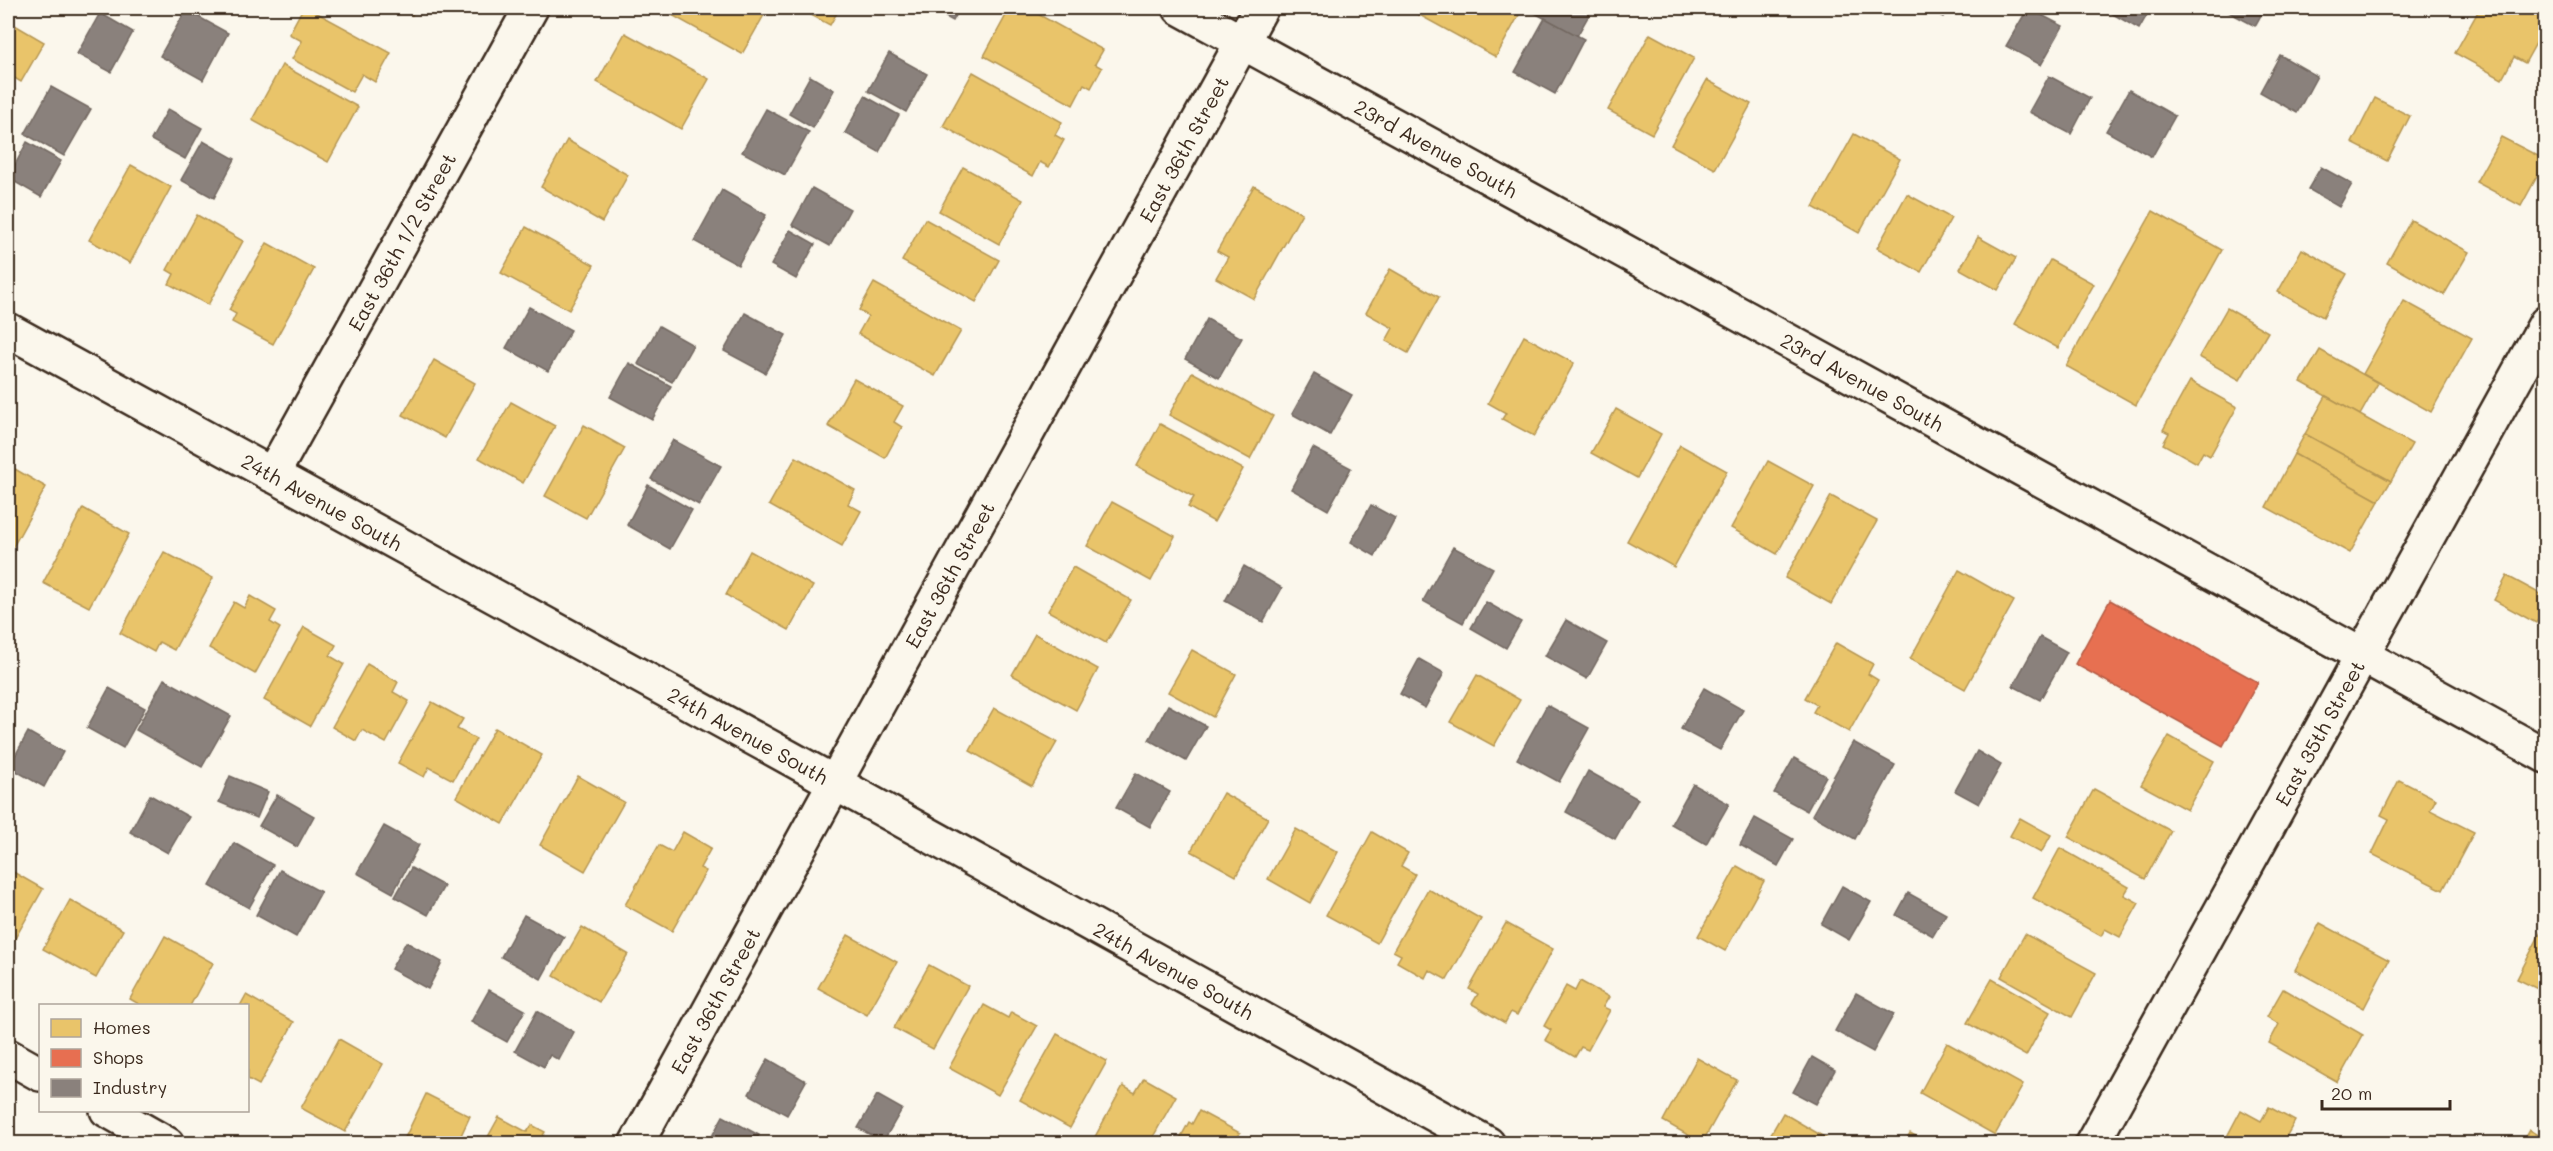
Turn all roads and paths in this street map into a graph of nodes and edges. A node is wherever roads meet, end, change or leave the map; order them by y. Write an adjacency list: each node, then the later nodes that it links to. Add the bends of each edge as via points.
1 (531, 8): 7 (street, East 36th 1/2 Street)
2 (1180, 8): 4 (street, 23rd Avenue South)
3 (1261, 8): 4 (street, East 36th Street)
4 (1242, 42): 8 (street, 23rd Avenue South); 10 (street, East 36th Street)
5 (2546, 323): 8 (street, East 35th Street)
6 (8, 330): 7 (street, 24th Avenue South)
7 (272, 475): 10 (street, 24th Avenue South)
8 (2362, 655): 9 (street, 23rd Avenue South); 17 (street, East 35th Street)
9 (2546, 756)
10 (834, 783): 15 (street, East 36th Street); 16 (street, 24th Avenue South)
11 (8, 1056): 12 (street)
12 (39, 1073)
13 (111, 1112): 14 (street)
14 (166, 1143)
15 (636, 1143)
16 (1488, 1143)
17 (2092, 1143)

